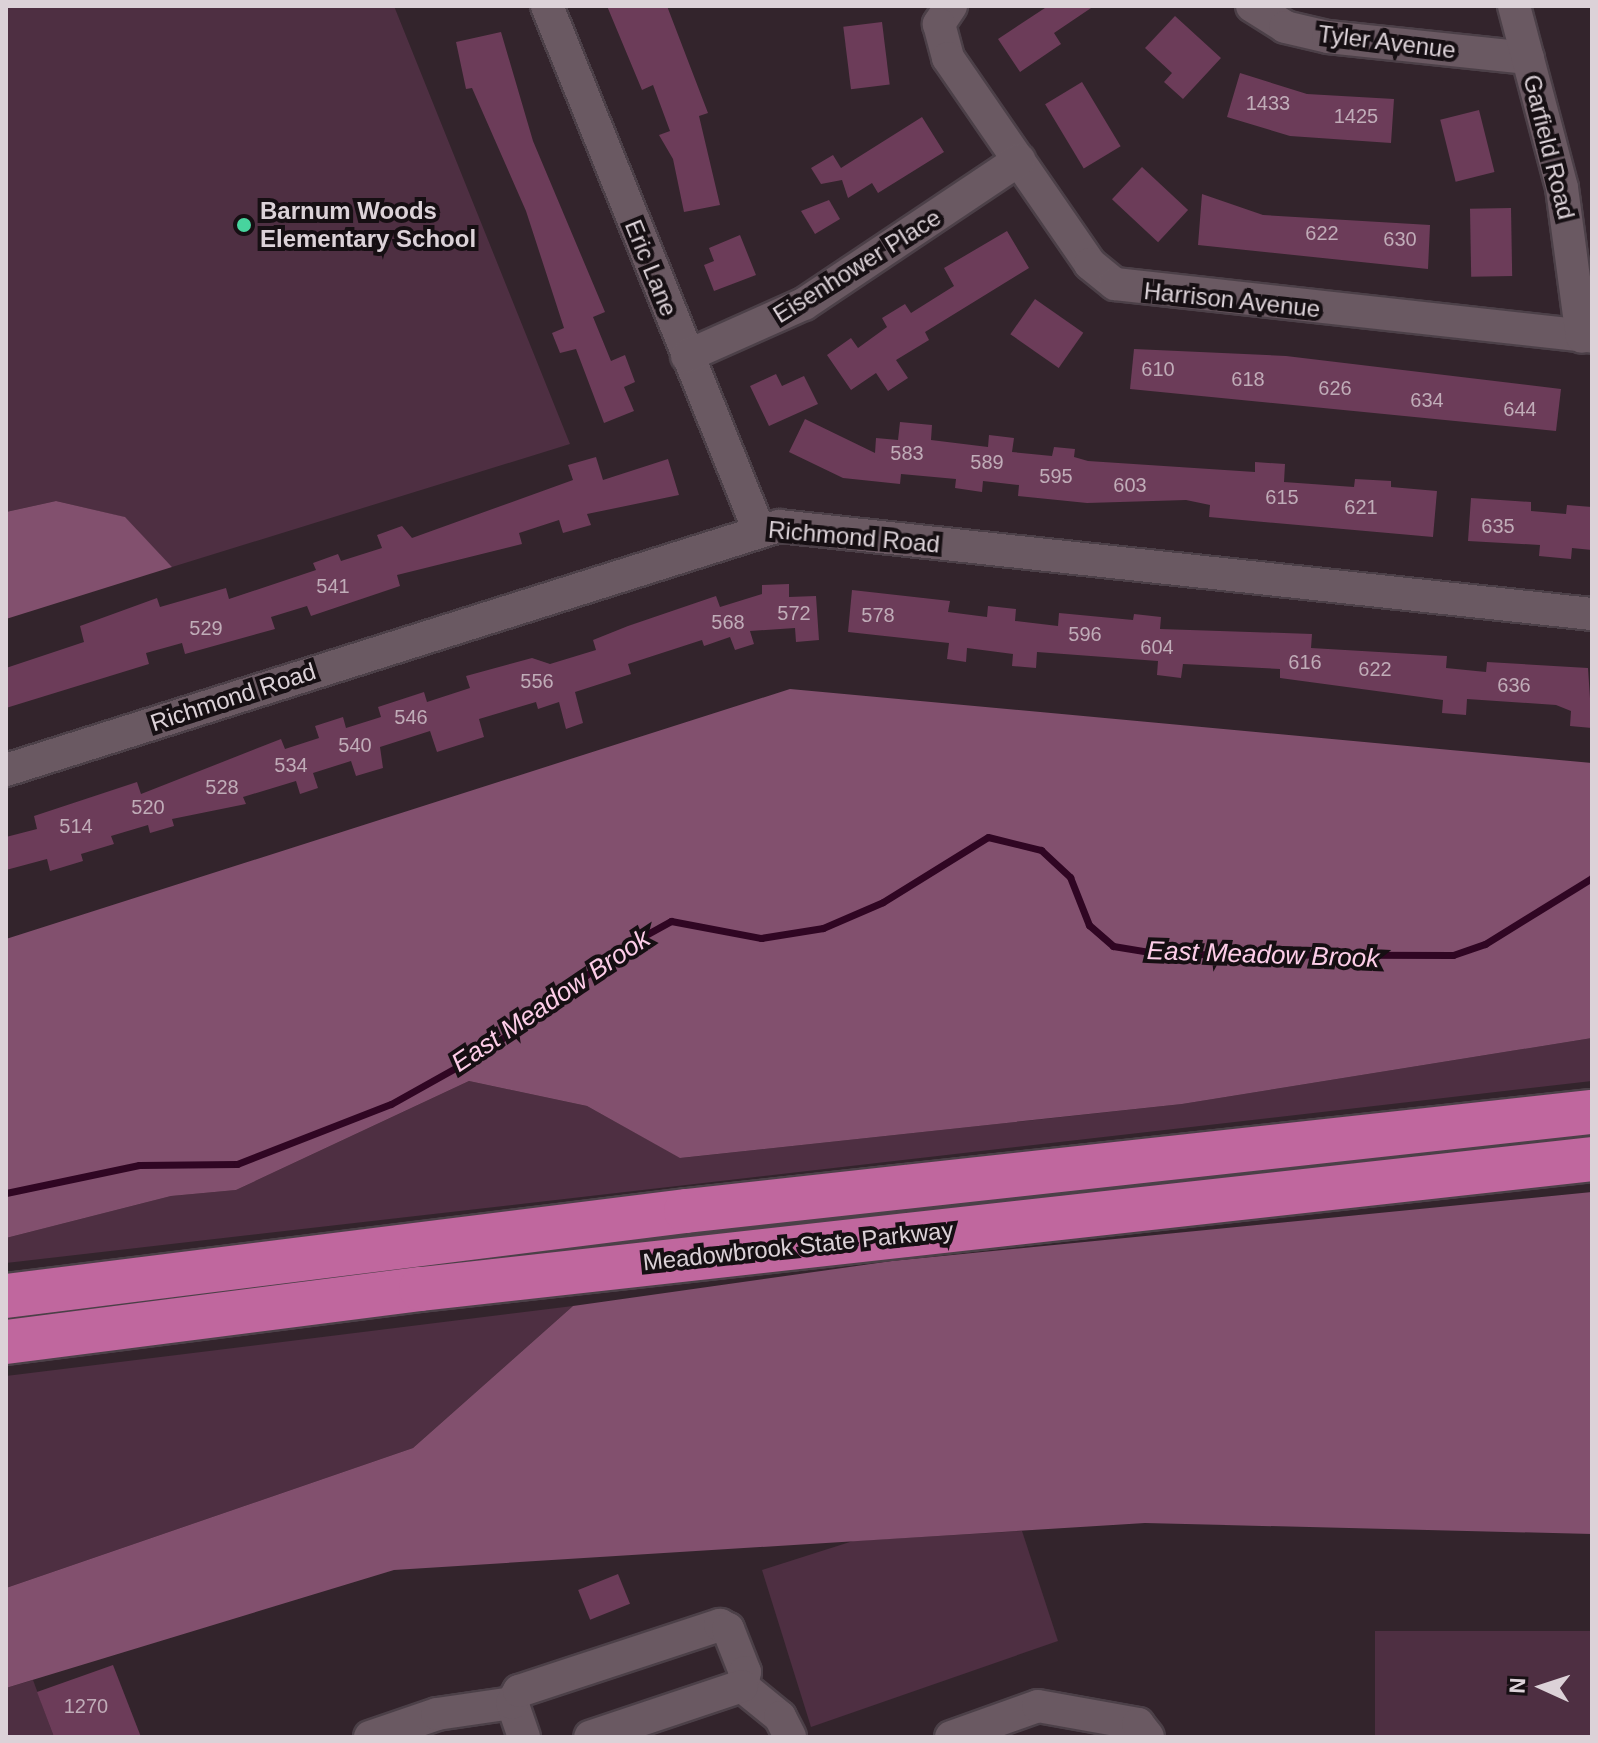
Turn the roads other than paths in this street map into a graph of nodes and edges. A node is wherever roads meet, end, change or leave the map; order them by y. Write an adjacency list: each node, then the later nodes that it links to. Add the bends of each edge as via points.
1 (547, 6): 8 (street, Eric Lane)
2 (951, 6): 6 (street, Harrison Avenue, via 939,24 948,58)
3 (1252, 6): 5 (street, Tyler Avenue, via 1285,27 1328,37)
4 (1514, 6): 5 (street, Garfield Road)
5 (1528, 58): 7 (street, Garfield Road, via 1562,188)
6 (1019, 160): 7 (street, Harrison Avenue, via 1090,264 1126,287); 8 (street, Eisenhower Place, via 804,304)
7 (1587, 337)
8 (687, 356): 9 (street, Eric Lane)
9 (758, 528): 10 (street, Richmond Road); 11 (street, Richmond Road)
10 (1592, 614)
11 (6, 770)
12 (1592, 1112): 14 (highway, Meadowbrook State Parkway, via 686,1211)
13 (1592, 1159): 15 (highway, Meadowbrook State Parkway, via 421,1289)
14 (6, 1296)
15 (6, 1342)
16 (742, 1686): 17 (street, via 745,1672 720,1625 519,1691); 20 (street); 21 (street, via 780,1717)
17 (512, 1703): 18 (street, via 437,1714); 19 (street)
18 (370, 1737)
19 (524, 1737)
20 (590, 1737)
21 (790, 1737)
22 (951, 1737): 23 (street, via 1038,1706 1138,1724)
23 (1148, 1737)

